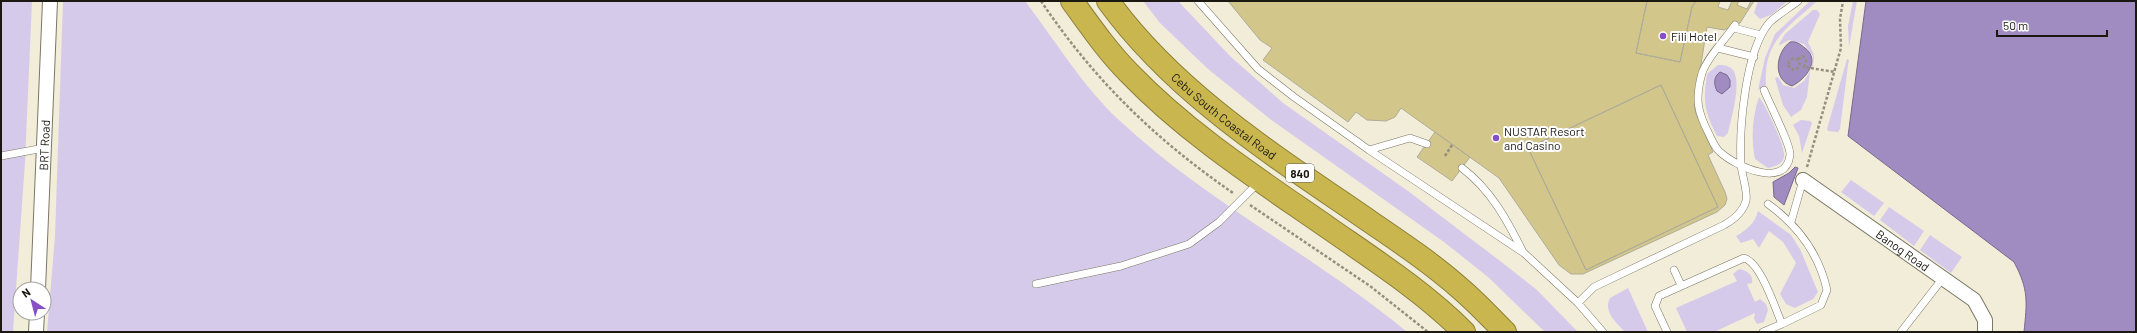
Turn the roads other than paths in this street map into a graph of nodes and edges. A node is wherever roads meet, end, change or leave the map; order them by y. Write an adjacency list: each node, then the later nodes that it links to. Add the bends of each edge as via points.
1 (50, 1): 11 (street, BRT Road)
2 (1072, 1): 16 (highway, 840, via 1105,46 1130,74 1178,119)
3 (1108, 1): 31 (highway, Cebu South Coastal Road / 840, via 1128,28 1199,97 1249,138 1403,245 1462,290)
4 (1198, 1): 12 (lane, via 1258,69)
5 (1798, 1): 6 (lane, via 1770,22)
6 (1761, 35): 7 (lane, via 1734,26); 8 (lane)
7 (1718, 48): 8 (lane); 14 (lane, via 1703,72 1698,108 1717,148)
8 (1754, 57): 14 (lane, via 1741,125)
9 (1764, 90): 14 (lane, via 1790,150 1790,156 1787,165 1779,172 1771,174)
10 (1427, 144): 12 (lane, via 1410,138)
11 (44, 148): 13 (lane); 23 (street, BRT Road)
12 (1369, 150): 20 (lane)
13 (1, 156)
14 (1741, 166): 26 (lane, via 1746,199 1744,207 1731,222 1602,282)
15 (1462, 168): 20 (lane, via 1488,193)
16 (1261, 180): 24 (lane, via 1219,222 1188,244 1121,266); 30 (highway, 840, via 1384,266 1444,312)
17 (1803, 180): 19 (lane); 22 (street, Banog Road)
18 (1768, 204): 19 (lane)
19 (1790, 222): 28 (lane, via 1814,254 1827,290 1821,304 1814,310)
20 (1524, 254): 26 (lane)
21 (1674, 270): 25 (lane)
22 (1943, 278): 35 (lane); 36 (street, Banog Road, via 1974,300 1985,320)
23 (38, 281)
24 (1036, 284)
25 (1681, 285): 28 (lane, via 1739,259 1750,260 1758,270); 33 (lane, via 1663,293 1656,300 1655,306)
26 (1578, 303): 32 (lane)
27 (37, 321): 29 (street)
28 (1782, 324): 34 (lane)
29 (36, 332)
30 (1464, 332)
31 (1505, 332)
32 (1603, 332)
33 (1667, 332)
34 (1763, 332)
35 (1901, 332)
36 (1985, 332)

